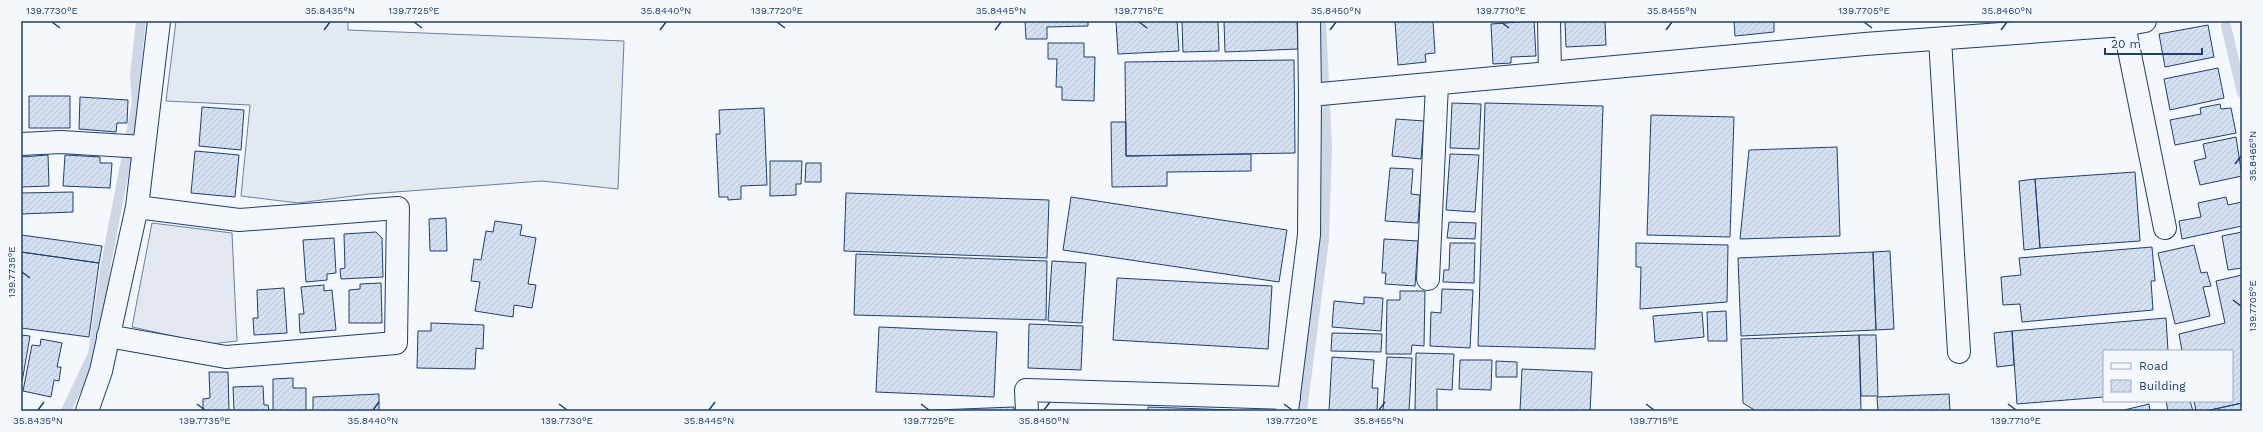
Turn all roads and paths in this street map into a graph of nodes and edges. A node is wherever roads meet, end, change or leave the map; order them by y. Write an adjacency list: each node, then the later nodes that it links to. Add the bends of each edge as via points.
1 (159, 21): 11 (street)
2 (1309, 21): 9 (street)
3 (1549, 21): 7 (street)
4 (2135, 23): 5 (street); 13 (street)
5 (2069, 25): 6 (street)
6 (1940, 39): 7 (street); 16 (street)
7 (1550, 73): 8 (street)
8 (1437, 84): 9 (street); 14 (street)
9 (1310, 96): 18 (street, via 1309,235)
10 (21, 144): 11 (street, via 61,142)
11 (144, 147): 12 (street)
12 (137, 207): 15 (street); 15 (street, via 239,220 398,208 396,343 226,357)
13 (2165, 228)
14 (1428, 279)
15 (108, 336): 19 (street, via 101,371)
16 (1959, 352)
17 (1106, 402): 18 (street); 20 (street, via 1026,390)
18 (1288, 405)
19 (87, 411)
20 (1027, 411)

